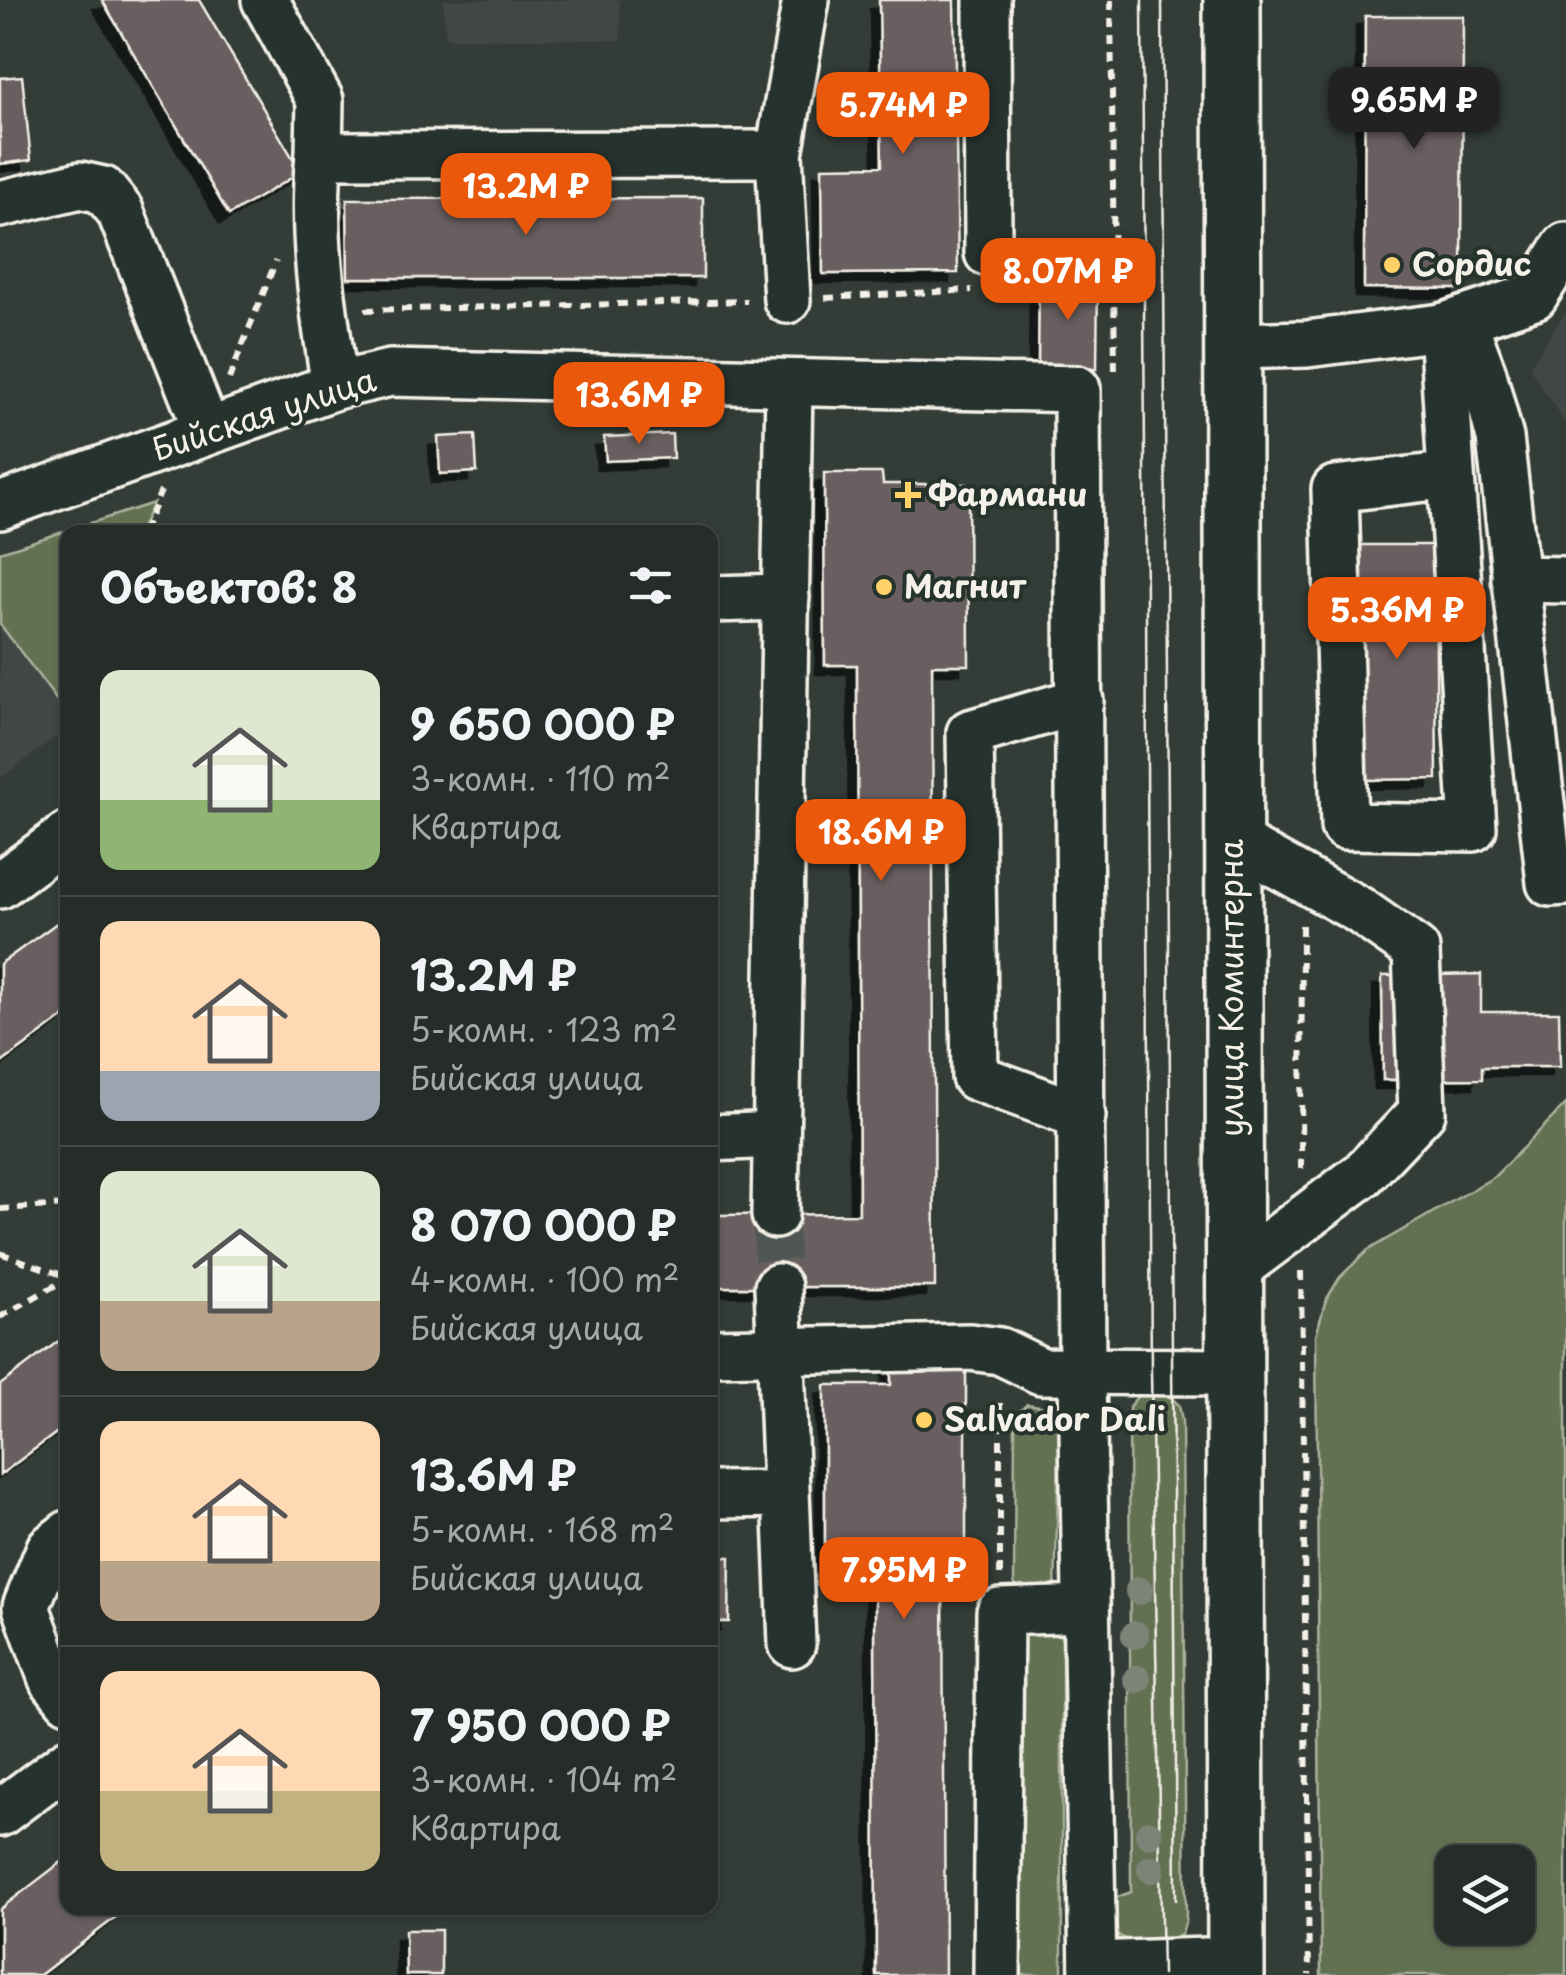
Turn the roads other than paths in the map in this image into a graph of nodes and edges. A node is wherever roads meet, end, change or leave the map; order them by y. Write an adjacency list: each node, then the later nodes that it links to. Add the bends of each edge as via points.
1 (266, 0): 6 (street, via 320,100)
2 (806, 0): 5 (street)
3 (986, 0): 9 (street)
4 (1232, 0): 12 (main road, улица Коминтерна)
5 (779, 154): 6 (street); 10 (street)
6 (319, 155): 14 (street, via 324,311)
7 (0, 204): 15 (street, via 80,185 103,190 120,211)
8 (1566, 246): 11 (street, via 1534,296)
9 (988, 271)
10 (787, 300)
11 (1452, 323): 12 (street, via 1302,344); 16 (street); 18 (street, via 1500,438)
12 (1234, 346): 23 (main road, улица Коминтерна)
13 (789, 385): 14 (street, Бийская улица, via 439,371); 20 (street); 22 (street, Бийская улица, via 1077,389)
14 (334, 386): 15 (street, Бийская улица)
15 (207, 431): 17 (street, Бийская улица)
16 (1452, 475): 16 (street, via 1335,489 1344,826 1473,828)
17 (0, 506)
18 (1516, 579): 19 (street); 25 (street, via 1550,883)
19 (1566, 580)
20 (786, 597): 21 (street); 28 (street)
21 (718, 598)
22 (1080, 701): 27 (street); 27 (street, via 970,733 976,1077)
23 (1231, 840): 31 (main road, улица Коминтерна); 31 (street, via 1416,950 1422,1112 1362,1175)
24 (60, 841): 26 (street)
25 (1566, 882)
26 (0, 885)
27 (1082, 1116): 36 (street)
28 (776, 1135): 29 (street); 30 (street)
29 (718, 1138)
30 (775, 1214)
31 (1234, 1270): 35 (main road, улица Коминтерна)
32 (778, 1287): 33 (street)
33 (780, 1350): 34 (street); 36 (street, via 970,1347 1000,1351 1041,1370); 37 (street)
34 (718, 1352)
35 (1232, 1372): 36 (street); 45 (main road, улица Коминтерна)
36 (1082, 1374): 40 (street)
37 (784, 1494): 38 (street); 41 (street)
38 (718, 1495)
39 (60, 1540): 42 (street, via 50,1548 26,1608)
40 (1086, 1609): 46 (street); 47 (street, via 1000,1612)
41 (792, 1644)
42 (60, 1689)
43 (60, 1768): 44 (street)
44 (0, 1813)
45 (1236, 1968): 46 (street)
46 (1093, 1970)
47 (998, 1975)

